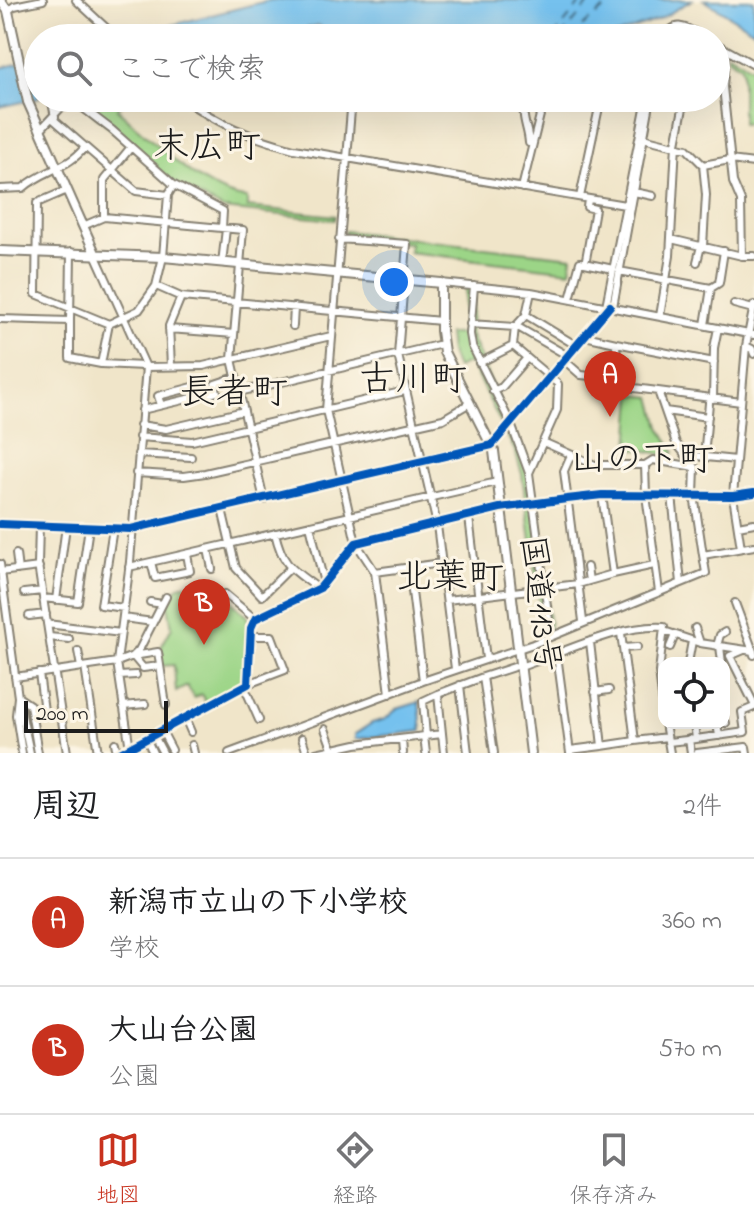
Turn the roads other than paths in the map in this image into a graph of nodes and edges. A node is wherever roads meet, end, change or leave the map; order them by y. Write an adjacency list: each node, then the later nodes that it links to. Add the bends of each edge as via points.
1 (0, 0): 4 (highway)
2 (43, 0): 4 (street)
3 (76, 0): 5 (street)
4 (8, 11): 8 (highway)
5 (102, 24)
6 (730, 52): 7 (street)
7 (754, 65)
8 (24, 85)
9 (32, 112): 23 (highway)
10 (53, 112): 22 (street)
11 (59, 112): 22 (street)
12 (87, 112): 26 (street)
13 (206, 112): 29 (street, via 259,139)
14 (351, 112): 29 (street)
15 (523, 112): 28 (street)
16 (538, 112): 28 (street)
17 (599, 112): 42 (street)
18 (646, 112): 43 (street)
19 (647, 112): 24 (street)
20 (682, 112): 25 (street)
21 (725, 112): 30 (street)
22 (54, 118): 23 (street); 27 (street)
23 (40, 130): 33 (highway)
24 (643, 138): 25 (street); 39 (street)
25 (676, 144): 32 (street); 49 (street)
26 (131, 147): 34 (street); 35 (street)
27 (84, 148): 33 (street); 34 (street)
28 (529, 151): 36 (street)
29 (346, 158): 36 (street); 48 (street)
30 (730, 160): 31 (street); 32 (street); 56 (street, via 741,201)
31 (754, 163)
32 (703, 165): 50 (street)
33 (57, 167): 37 (street, via 23,188); 38 (highway)
34 (111, 171): 40 (street, via 136,191); 44 (street, via 104,180)
35 (174, 185): 40 (street); 47 (street, via 223,211)
36 (522, 188): 42 (street)
37 (0, 189)
38 (67, 190): 46 (highway); 52 (street, via 37,203)
39 (634, 192): 41 (street); 43 (street)
40 (168, 195): 45 (street)
41 (653, 196)
42 (584, 198): 43 (street); 59 (street, via 587,207 595,209)
43 (628, 206): 63 (street)
44 (104, 217): 45 (street); 46 (street)
45 (166, 224): 47 (street); 58 (street)
46 (83, 226): 55 (highway)
47 (224, 229): 61 (street); 62 (street, via 243,230)
48 (339, 239): 64 (street); 65 (street, via 407,244)
49 (671, 239): 50 (street); 66 (street)
50 (702, 246): 53 (street); 60 (street)
51 (0, 251): 52 (highway)
52 (37, 251): 54 (highway); 79 (street, via 36,294)
53 (724, 251): 56 (street); 70 (street, via 719,283)
54 (71, 252): 55 (highway); 79 (street)
55 (95, 253): 58 (highway); 83 (street)
56 (742, 256): 57 (street)
57 (754, 256)
58 (163, 257): 61 (highway); 68 (street)
59 (586, 259)
60 (697, 262)
61 (222, 263): 62 (highway)
62 (240, 264): 64 (highway); 74 (street)
63 (616, 270): 66 (street); 73 (street, via 580,262); 76 (street)
64 (337, 273): 65 (highway); 80 (street)
65 (404, 279): 67 (highway); 84 (street)
66 (667, 280): 70 (street); 82 (street)
67 (441, 283): 69 (street); 87 (highway, 国道113号)
68 (156, 286): 72 (street); 83 (street, via 139,310)
69 (474, 286): 71 (street); 89 (street)
70 (711, 288): 90 (street)
71 (531, 292): 73 (street); 81 (street)
72 (181, 297): 74 (street); 94 (street)
73 (570, 299): 76 (street)
74 (237, 302): 77 (street); 95 (street)
75 (734, 304): 78 (street)
76 (610, 306): 82 (street); 98 (street)
77 (294, 307): 80 (street); 91 (street)
78 (754, 307): 96 (street)
79 (70, 308): 86 (street); 88 (street)
80 (334, 311): 84 (street); 97 (street)
81 (526, 315): 92 (street); 102 (street)
82 (660, 316): 90 (street)
83 (123, 317): 88 (street); 112 (street)
84 (401, 317): 87 (street); 105 (street)
85 (0, 319): 86 (street)
86 (70, 321): 111 (street, via 70,358)
87 (441, 321): 100 (highway, 国道113号)
88 (109, 324): 111 (street)
89 (470, 324): 92 (street); 110 (street)
90 (705, 325): 93 (street)
91 (293, 326)
92 (515, 326): 101 (street); 107 (street)
93 (718, 328): 96 (street); 109 (street)
94 (169, 329): 95 (street); 113 (street)
95 (234, 334): 108 (street)
96 (751, 334): 103 (street)
97 (331, 336): 108 (street); 114 (street)
98 (585, 336): 99 (street); 102 (street)
99 (616, 343): 109 (street); 117 (street)
100 (442, 344): 105 (street); 124 (highway, 国道113号)
101 (513, 346): 106 (street); 110 (street)
102 (577, 346): 107 (street)
103 (746, 346): 104 (street); 123 (street)
104 (754, 354)
105 (398, 355): 114 (street); 118 (street)
106 (527, 358): 116 (street); 119 (street)
107 (566, 358): 116 (street); 117 (street, via 581,375)
108 (232, 359): 113 (street); 115 (street)
109 (714, 362): 122 (street)
110 (479, 363): 119 (street)
111 (101, 364): 112 (street)
112 (145, 366): 113 (street); 125 (street)
113 (171, 366)
114 (328, 371): 121 (street); 126 (street)
115 (236, 377): 121 (street); 125 (street, via 215,384 217,392)
116 (550, 377): 131 (street); 137 (street, via 558,384 557,410)
117 (618, 379): 120 (street, via 618,386)
118 (405, 391): 126 (street); 133 (street)
119 (493, 391): 131 (street)
120 (658, 391): 122 (street); 128 (street)
121 (239, 392): 127 (street)
122 (711, 401): 123 (street); 129 (street)
123 (741, 402): 145 (street)
124 (470, 403): 133 (street, via 443,419); 139 (highway, 国道113号)
125 (142, 410): 132 (street)
126 (326, 410): 134 (street); 138 (street)
127 (244, 411): 130 (street); 134 (street)
128 (665, 411): 129 (street); 142 (street)
129 (708, 417): 144 (street)
130 (206, 420): 132 (street, via 166,429); 135 (street)
131 (511, 424): 139 (street); 151 (street)
132 (140, 425): 136 (street)
133 (414, 425): 138 (street); 147 (street)
134 (248, 428): 135 (street); 146 (street)
135 (210, 436): 136 (street, via 192,441)
136 (139, 437): 140 (street)
137 (543, 442): 141 (street); 151 (street)
138 (333, 443): 146 (street); 152 (street)
139 (492, 445): 147 (street); 153 (highway, 国道113号)
140 (138, 454): 143 (street); 150 (street)
141 (571, 455): 148 (street, via 595,465); 161 (street, via 564,471)
142 (686, 455): 144 (street); 149 (street)
143 (191, 457)
144 (704, 457): 145 (street)
145 (736, 460): 160 (street)
146 (255, 461): 150 (street, via 184,476); 162 (street)
147 (422, 462): 152 (street); 159 (street)
148 (645, 465): 149 (street, via 653,460); 156 (street)
149 (695, 467): 158 (street)
150 (136, 473): 177 (street)
151 (529, 473): 163 (street)
152 (342, 481): 162 (street); 166 (street)
153 (497, 482): 159 (street); 164 (highway, 国道113号)
154 (754, 493): 160 (street)
155 (602, 495): 156 (street); 161 (street); 202 (street)
156 (646, 495): 157 (street); 195 (street)
157 (672, 495): 158 (street); 204 (street)
158 (694, 495): 160 (street); 188 (street)
159 (430, 496): 166 (street); 172 (street)
160 (733, 496): 174 (street)
161 (567, 499): 163 (street); 205 (street)
162 (264, 500): 165 (street)
163 (535, 503): 164 (street); 207 (street)
164 (500, 508): 167 (street); 208 (highway, 国道113号)
165 (222, 509): 177 (street); 182 (street)
166 (350, 515): 171 (street); 180 (street)
167 (469, 517): 172 (street); 214 (street)
168 (754, 523): 174 (street)
169 (0, 524): 170 (street)
170 (39, 524): 173 (street); 191 (street)
171 (310, 525): 179 (street); 206 (street)
172 (437, 525): 178 (street); 190 (street)
173 (66, 526): 175 (street); 215 (street)
174 (738, 526): 184 (street)
175 (89, 527): 176 (street); 215 (street, via 78,602)
176 (113, 528): 177 (street); 220 (street, via 101,605)
177 (131, 529): 192 (street)
178 (403, 532): 180 (street); 181 (street)
179 (275, 533): 182 (street); 196 (street, via 280,557)
180 (356, 543): 201 (street); 206 (street)
181 (405, 543)
182 (230, 544): 185 (street); 196 (street, via 236,568 262,596)
183 (754, 546): 184 (street)
184 (741, 548): 188 (street)
185 (208, 549): 187 (street); 199 (street)
186 (16, 554): 200 (street)
187 (187, 554): 189 (street); 189 (street, via 190,571 155,578)
188 (703, 555): 204 (street, via 706,573)
189 (151, 562): 192 (street)
190 (442, 563): 193 (street); 216 (street)
191 (39, 567): 200 (street); 212 (street)
192 (129, 567): 220 (street)
193 (409, 567): 201 (street); 269 (street)
194 (587, 567): 203 (street)
195 (655, 567): 197 (street); 202 (street); 209 (street)
196 (290, 568): 206 (street)
197 (664, 568)
198 (0, 569): 200 (street); 229 (street)
199 (212, 569)
200 (18, 570)
201 (375, 572): 274 (street)
202 (613, 574): 203 (street)
203 (589, 581): 205 (street)
204 (681, 583): 209 (street)
205 (578, 584): 207 (street); 225 (street)
206 (322, 586): 224 (street)
207 (545, 588): 208 (street); 235 (street)
208 (510, 592): 214 (street); 246 (highway, 国道113号)
209 (659, 592): 225 (street)
210 (24, 593): 212 (street)
211 (225, 594): 224 (street)
212 (43, 595): 215 (street); 221 (street)
213 (166, 597): 219 (street)
214 (478, 597): 216 (street); 256 (street)
215 (56, 600)
216 (447, 600): 261 (street)
217 (150, 602): 219 (street)
218 (735, 603): 239 (street)
219 (162, 604): 226 (street)
220 (124, 608): 223 (street)
221 (46, 614): 222 (street); 227 (street)
222 (29, 616)
223 (123, 618): 226 (street); 233 (street)
224 (255, 619): 237 (street)
225 (583, 621): 235 (street)
226 (153, 622): 252 (street)
227 (47, 624): 233 (street); 238 (street)
228 (695, 628): 242 (street)
229 (9, 630): 231 (street); 266 (street)
230 (664, 631): 234 (street, via 649,626); 236 (street); 253 (street)
231 (0, 632)
232 (725, 632): 243 (street)
233 (121, 633): 257 (street)
234 (621, 633): 241 (street); 247 (street)
235 (551, 635): 246 (street)
236 (675, 635): 242 (street); 245 (street)
237 (251, 636): 270 (street); 270 (street, via 272,636 285,670)
238 (49, 637): 240 (street); 262 (street)
239 (751, 637): 250 (street)
240 (69, 639)
241 (590, 642): 251 (street); 273 (street)
242 (696, 642): 243 (street); 254 (street)
243 (718, 646): 248 (street); 255 (street)
244 (637, 647): 247 (street)
245 (670, 647)
246 (518, 648): 256 (street); 259 (highway, 国道113号)
247 (623, 648): 299 (street)
248 (744, 650): 250 (street); 280 (street, via 730,656)
249 (78, 651): 260 (street)
250 (753, 653)
251 (557, 655): 259 (street); 308 (street, via 568,708 564,739)
252 (133, 656): 257 (street); 258 (street, via 143,668); 258 (street, via 158,652)
253 (661, 657)
254 (690, 657)
255 (721, 657)
256 (486, 659): 261 (street)
257 (117, 662): 260 (street); 265 (street)
258 (160, 666): 278 (street)
259 (520, 666): 267 (street); 328 (highway, 国道113号)
260 (80, 667): 262 (street); 268 (street); 313 (street)
261 (455, 669): 269 (street)
262 (54, 671): 263 (street); 307 (street)
263 (39, 673): 266 (street); 281 (street)
264 (136, 675): 265 (street)
265 (119, 676): 279 (street)
266 (15, 677): 276 (street)
267 (483, 677): 271 (street); 327 (street)
268 (75, 679)
269 (423, 681): 274 (street)
270 (246, 685): 282 (street); 283 (street)
271 (460, 685): 275 (street); 326 (street)
272 (609, 690): 273 (street)
273 (595, 692): 303 (street)
274 (390, 694): 318 (street)
275 (438, 694): 290 (street); 291 (street, via 423,701)
276 (18, 697): 309 (street); 310 (street); 311 (street, via 30,705)
277 (145, 704): 279 (street)
278 (166, 705)
279 (123, 706): 306 (street)
280 (754, 707): 292 (street, via 742,712 745,732)
281 (44, 711)
282 (185, 718): 288 (street); 289 (street)
283 (259, 720)
284 (325, 729): 305 (street)
285 (666, 729): 297 (street)
286 (693, 729): 296 (street)
287 (721, 729): 292 (street)
288 (162, 731): 293 (street); 304 (street)
289 (191, 732)
290 (442, 734): 291 (street); 325 (street)
291 (425, 736): 295 (street); 324 (street)
292 (719, 736): 296 (street)
293 (150, 738): 306 (street); 315 (street); 316 (street)
294 (302, 738): 319 (street)
295 (402, 739): 298 (street); 323 (street)
296 (692, 739): 297 (street); 330 (street)
297 (668, 740): 299 (street); 329 (street)
298 (379, 741): 301 (street); 322 (street)
299 (635, 741): 303 (street)
300 (115, 743): 314 (street)
301 (356, 744): 305 (street); 321 (street)
302 (192, 745): 317 (street)
303 (602, 746): 308 (street)
304 (172, 750)
305 (330, 750): 320 (street)
306 (130, 751): 314 (street)
307 (67, 752): 312 (street)
308 (570, 752)
309 (22, 753)
310 (30, 753)
311 (38, 753)
312 (55, 753)
313 (98, 753)
314 (118, 753)
315 (153, 753)
316 (163, 753)
317 (194, 753)
318 (229, 753)
319 (307, 753)
320 (316, 753)
321 (357, 753)
322 (380, 753)
323 (403, 753)
324 (426, 753)
325 (444, 753)
326 (468, 753)
327 (494, 753)
328 (531, 753)
329 (670, 753)
330 (694, 753): 331 (street, via 746,747)
331 (747, 753)

